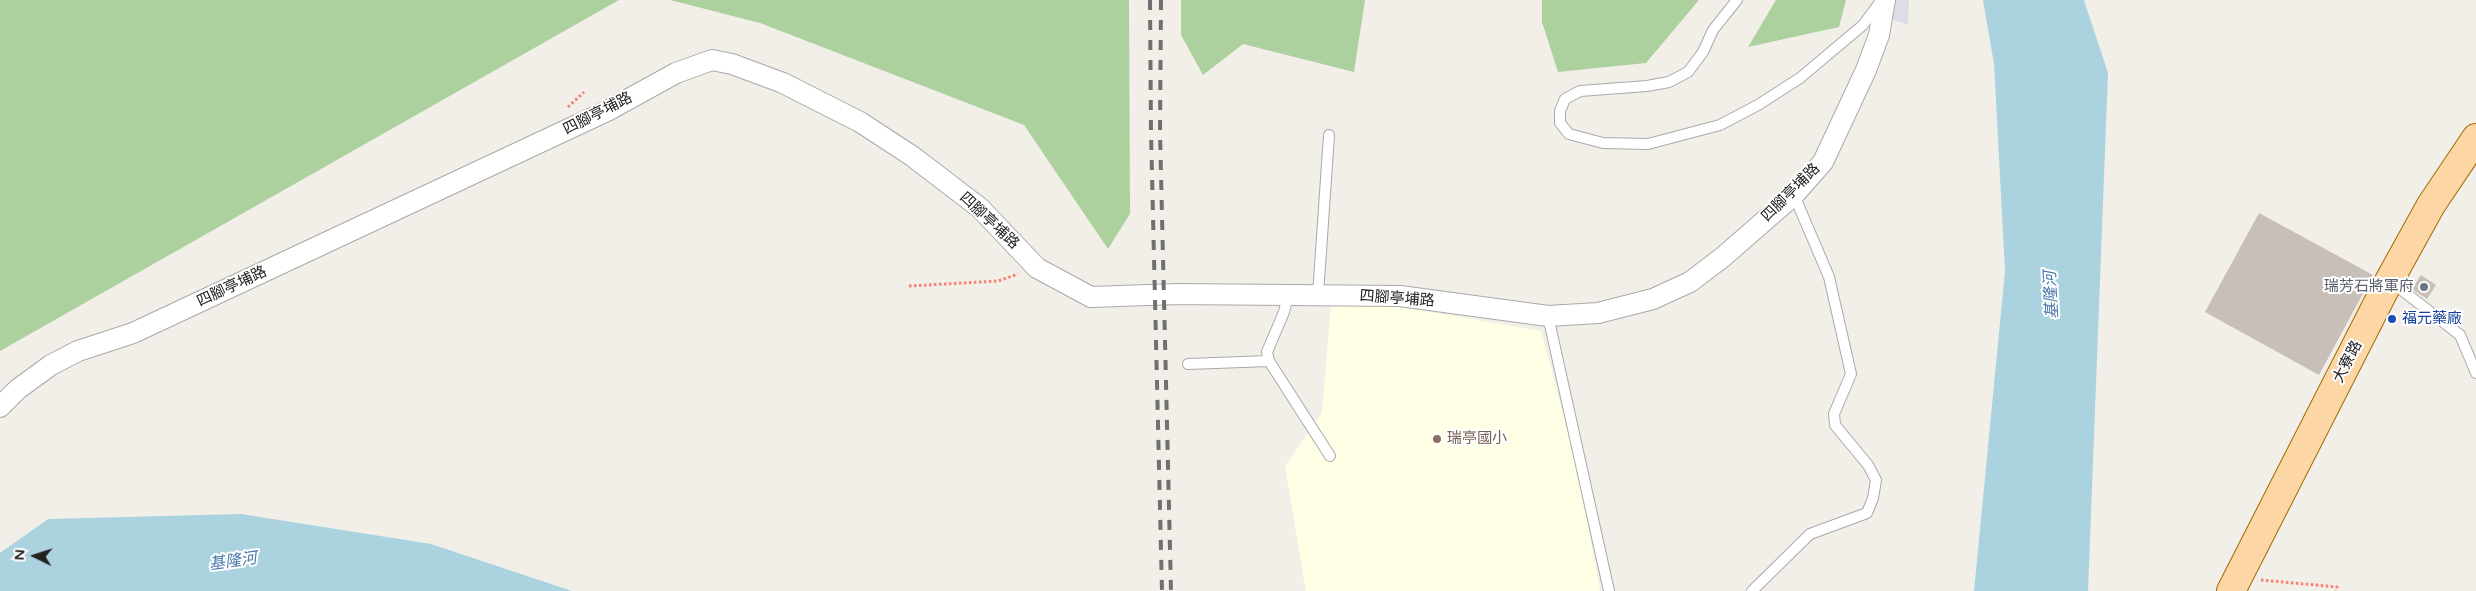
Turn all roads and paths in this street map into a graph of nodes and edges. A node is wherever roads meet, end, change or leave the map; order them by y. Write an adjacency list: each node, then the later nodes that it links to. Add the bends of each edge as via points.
1 (1737, 0): 2 (lane, via 1713,30 1704,52 1688,72 1669,82 1647,86 1580,91 1566,99 1560,111 1560,124 1569,134 1603,143 1648,144 1720,126 1800,78 1863,25)
2 (1883, 0): 5 (street, 四腳亭埔路, via 1879,35 1866,70 1823,162)
3 (1329, 135): 10 (lane)
4 (2476, 138): 7 (main road, 大寮路, via 2431,205)
5 (1794, 195): 11 (street, 四腳亭埔路, via 1690,282 1653,299 1598,313); 19 (lane, via 1829,277 1851,374 1834,414 1836,425 1876,480 1867,513 1810,534)
6 (1037, 268): 8 (path, via 998,281); 9 (street, 四腳亭埔路, via 1091,297); 15 (street, 四腳亭埔路, via 980,208 912,156 860,122 783,83 712,60 676,73 607,111 142,329 78,351 51,365)
7 (2389, 281): 14 (lane, via 2460,334); 17 (main road, 大寮路)
8 (909, 286)
9 (1288, 294): 10 (street, 四腳亭埔路); 12 (lane, via 1267,352)
10 (1318, 295): 11 (street, 四腳亭埔路, via 1400,296)
11 (1548, 316): 18 (lane)
12 (1269, 361): 13 (lane); 16 (lane)
13 (1188, 364)
14 (2476, 374)
15 (0, 407)
16 (1330, 456)
17 (2235, 584): 20 (path, via 2337,587)
18 (1609, 591)
19 (1752, 591)
20 (2336, 591)

